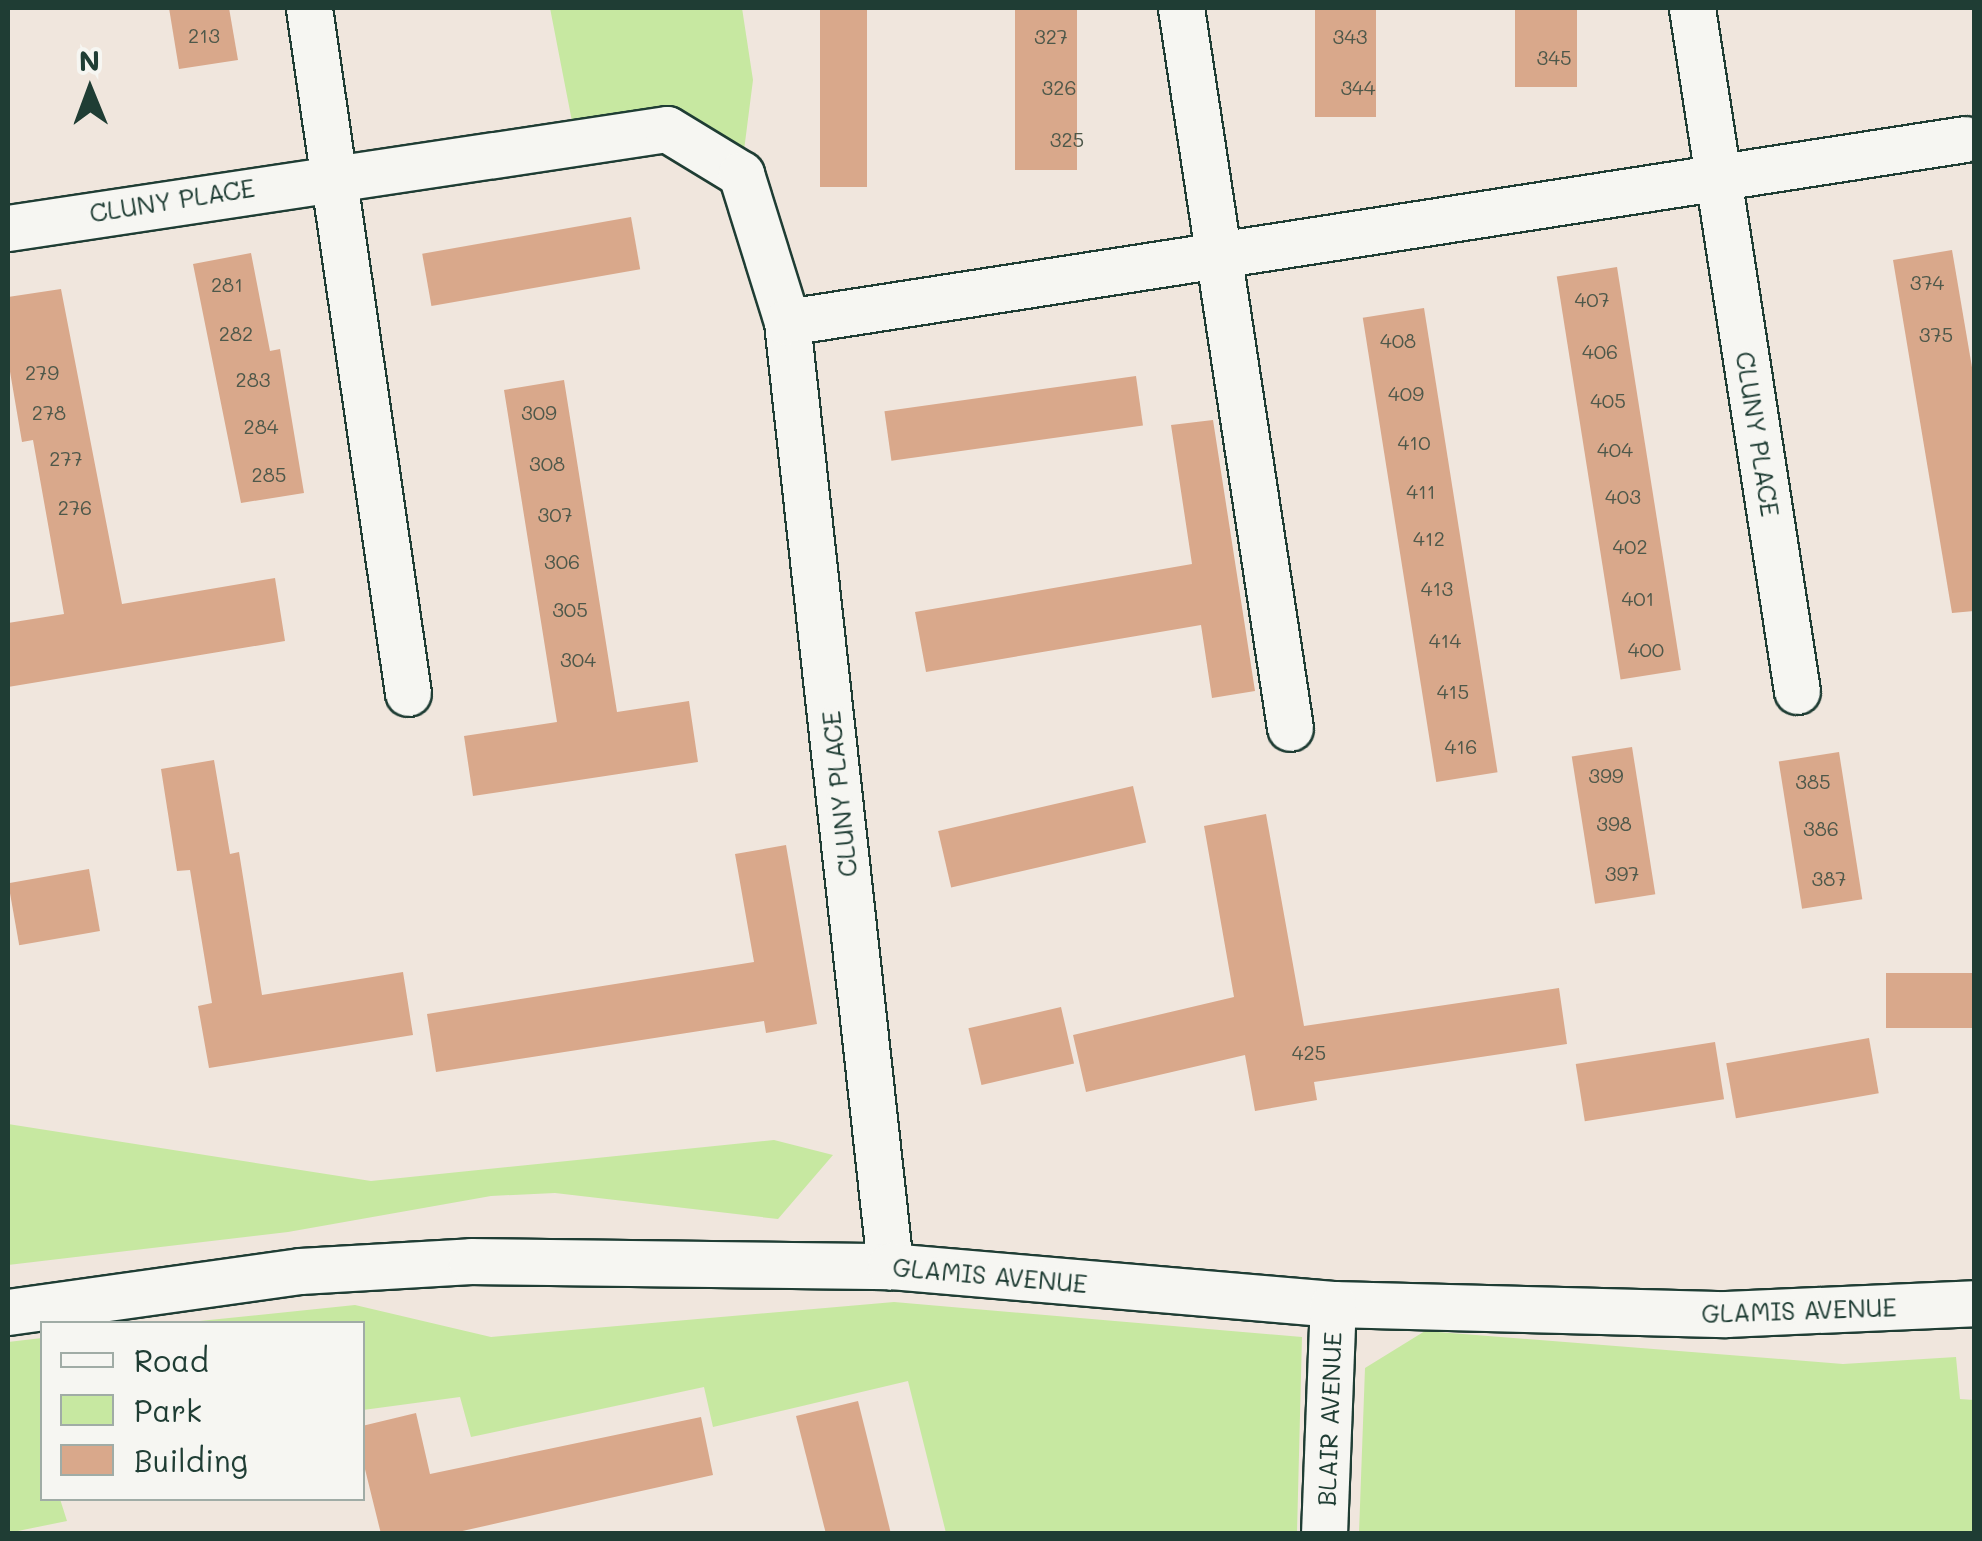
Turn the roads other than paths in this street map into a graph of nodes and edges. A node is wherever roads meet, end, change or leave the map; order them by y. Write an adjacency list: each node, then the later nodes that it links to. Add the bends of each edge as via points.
1 (308, 8): 5 (street)
2 (1180, 8): 8 (street)
3 (1692, 8): 6 (street, CLUNY PLACE)
4 (1966, 139): 6 (street)
5 (337, 174): 7 (street, CLUNY PLACE); 9 (street, CLUNY PLACE, via 667,129 741,174); 11 (street)
6 (1720, 178): 8 (street); 10 (street, CLUNY PLACE)
7 (8, 228)
8 (1220, 255): 9 (street); 12 (street)
9 (787, 322): 13 (street, CLUNY PLACE)
10 (1797, 691)
11 (408, 693)
12 (1290, 728)
13 (890, 1266): 15 (street, GLAMIS AVENUE); 16 (street, GLAMIS AVENUE, via 452,1262 262,1275)
14 (1974, 1303): 15 (street, GLAMIS AVENUE, via 1726,1314)
15 (1334, 1304): 17 (street, BLAIR AVENUE)
16 (8, 1312)
17 (1324, 1534)

